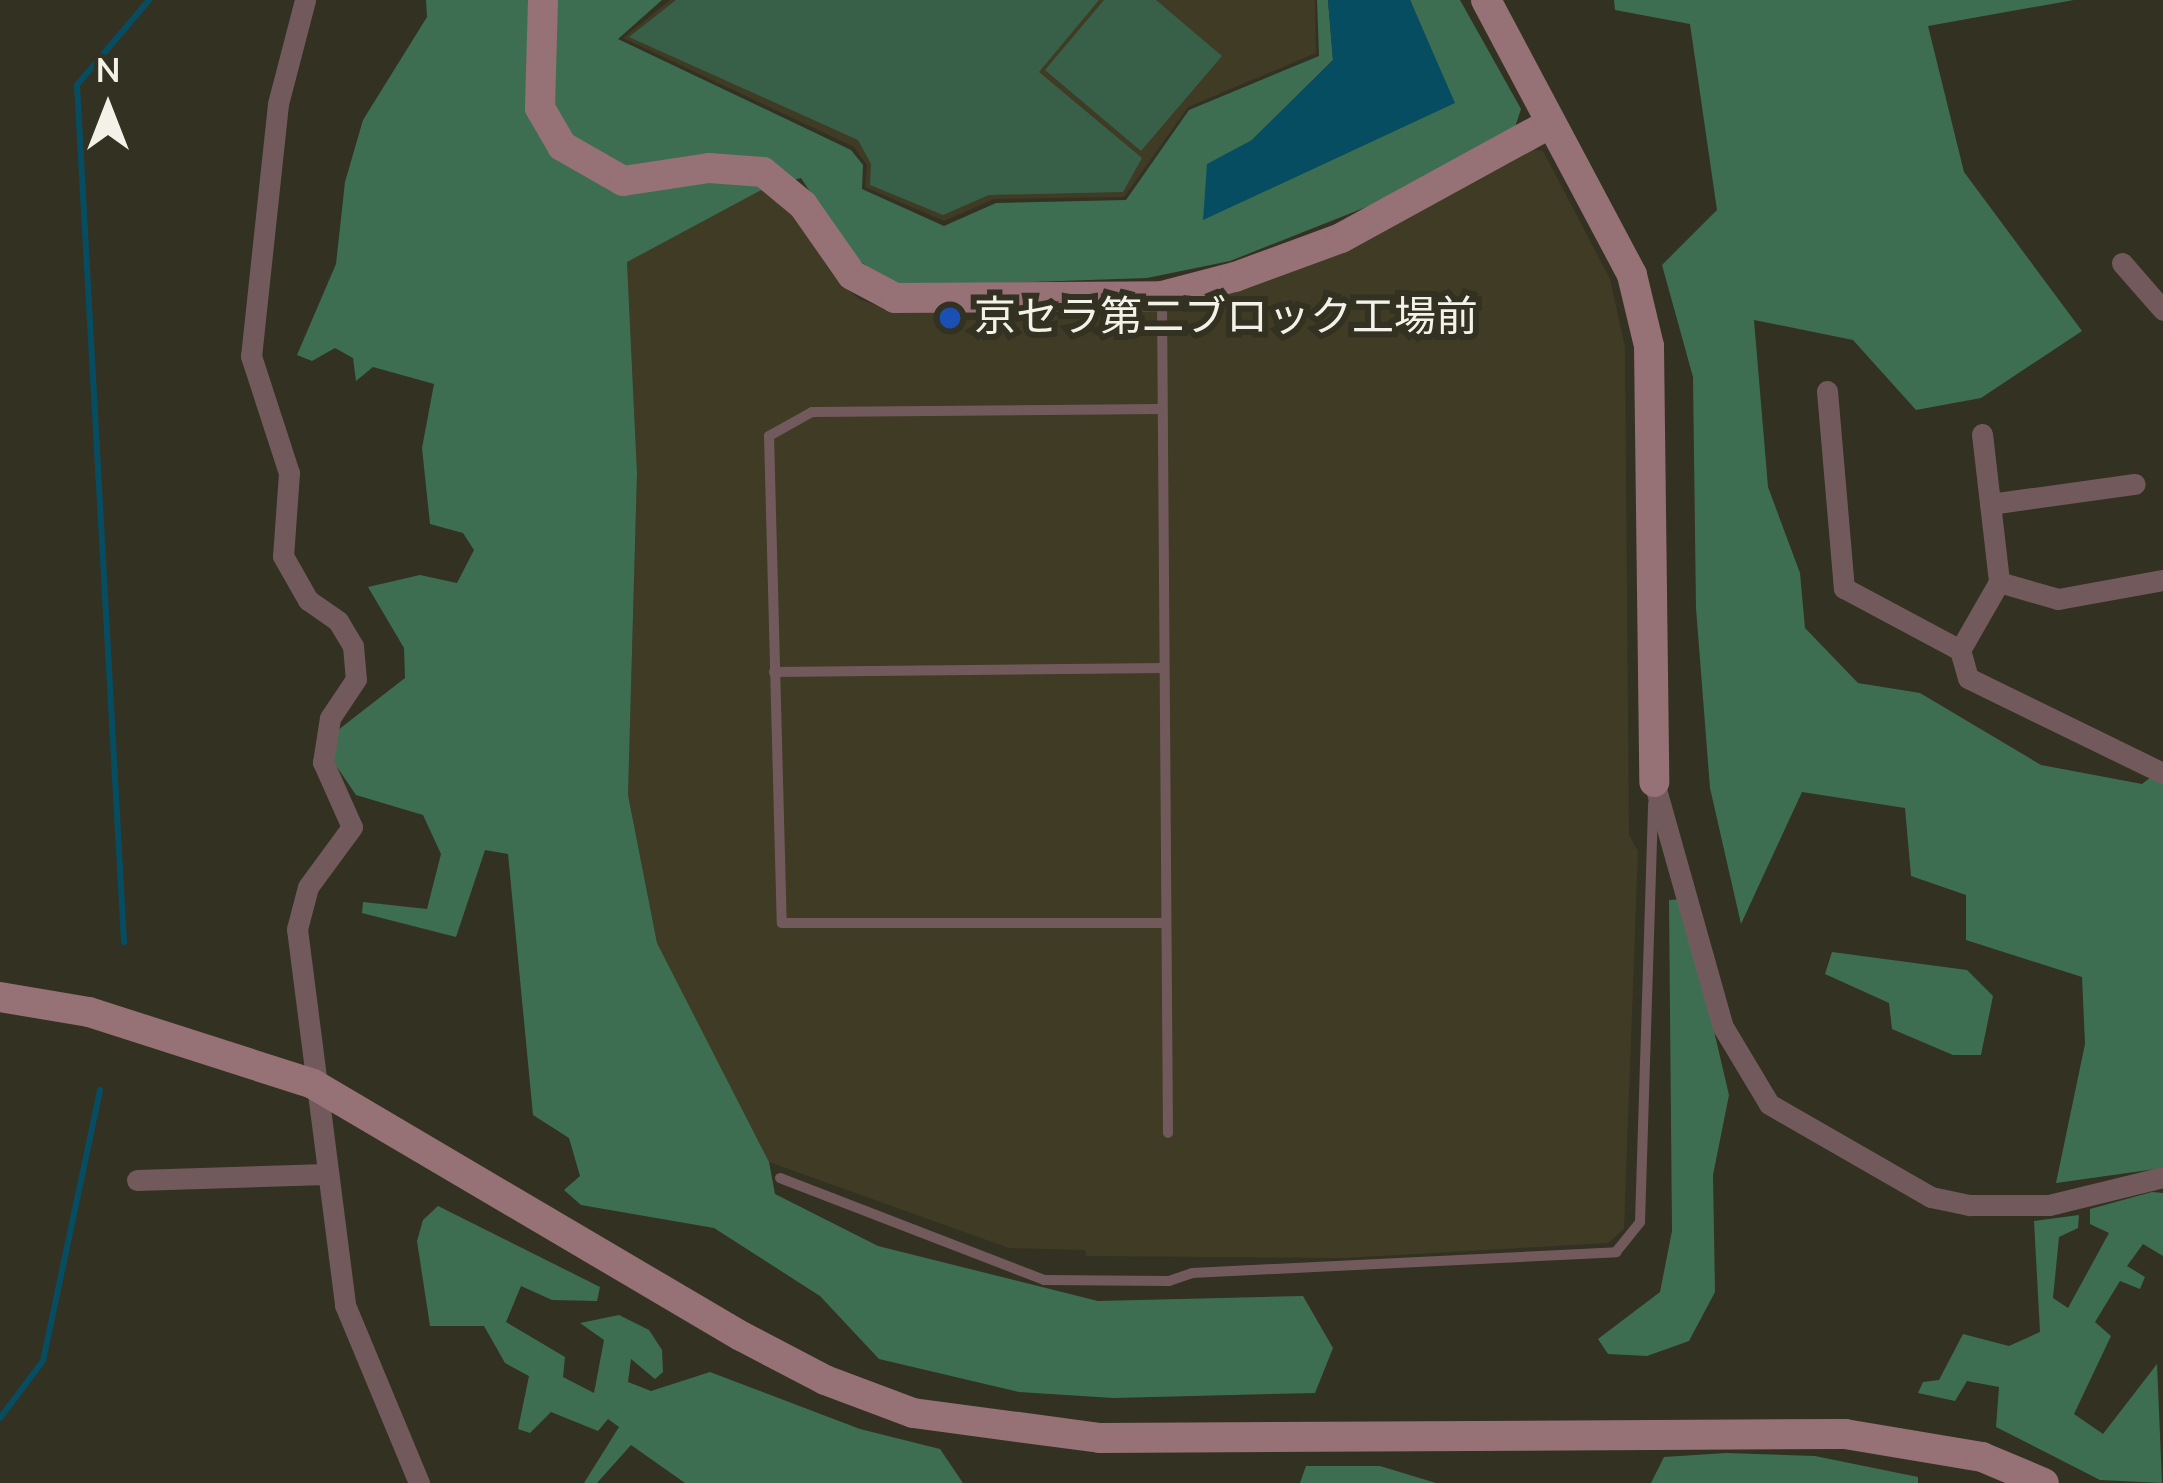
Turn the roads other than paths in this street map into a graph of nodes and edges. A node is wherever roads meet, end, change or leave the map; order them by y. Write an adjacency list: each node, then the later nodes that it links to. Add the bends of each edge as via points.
1 (305, 0): 22 (street, via 278,104 251,356 290,472 284,556 308,600 338,621 353,646 356,679 330,718 323,762 352,827 308,887 297,929)
2 (543, 0): 6 (street, via 540,108 562,146 603,174 643,182 709,168 763,172 803,205 852,275 895,298)
3 (1486, 0): 4 (street)
4 (1551, 123): 6 (street, via 1341,238); 19 (street, via 1632,274 1649,346)
5 (2122, 263): 7 (street)
6 (1162, 296): 9 (lane)
7 (2163, 310)
8 (1827, 391): 15 (street, via 1844,588)
9 (1161, 409): 16 (lane); 17 (lane, via 812,412 770,436)
10 (1982, 434): 12 (street)
11 (2135, 484): 12 (street)
12 (1990, 504): 14 (street)
13 (2163, 580): 14 (street, via 2058,599)
14 (1999, 581): 15 (street)
15 (1960, 650): 18 (street, via 1967,678)
16 (1164, 668): 17 (lane); 20 (lane)
17 (774, 672): 20 (lane, via 782,923)
18 (2163, 773)
19 (1654, 782): 25 (street, via 1723,1027 1769,1104 1931,1196 1970,1205 2049,1205); 26 (lane, via 1640,1222 1616,1252 1192,1273 1169,1281 1043,1280)
20 (1166, 923): 23 (lane)
21 (0, 998): 22 (street, via 89,1012)
22 (313, 1084): 24 (street); 29 (street, via 741,1336 824,1380 913,1413 1100,1438 1845,1434 1982,1457)
23 (1168, 1133)
24 (326, 1174): 27 (street); 28 (street, via 345,1305)
25 (2163, 1177)
26 (780, 1178)
27 (137, 1180)
28 (419, 1483)
29 (2044, 1483)

